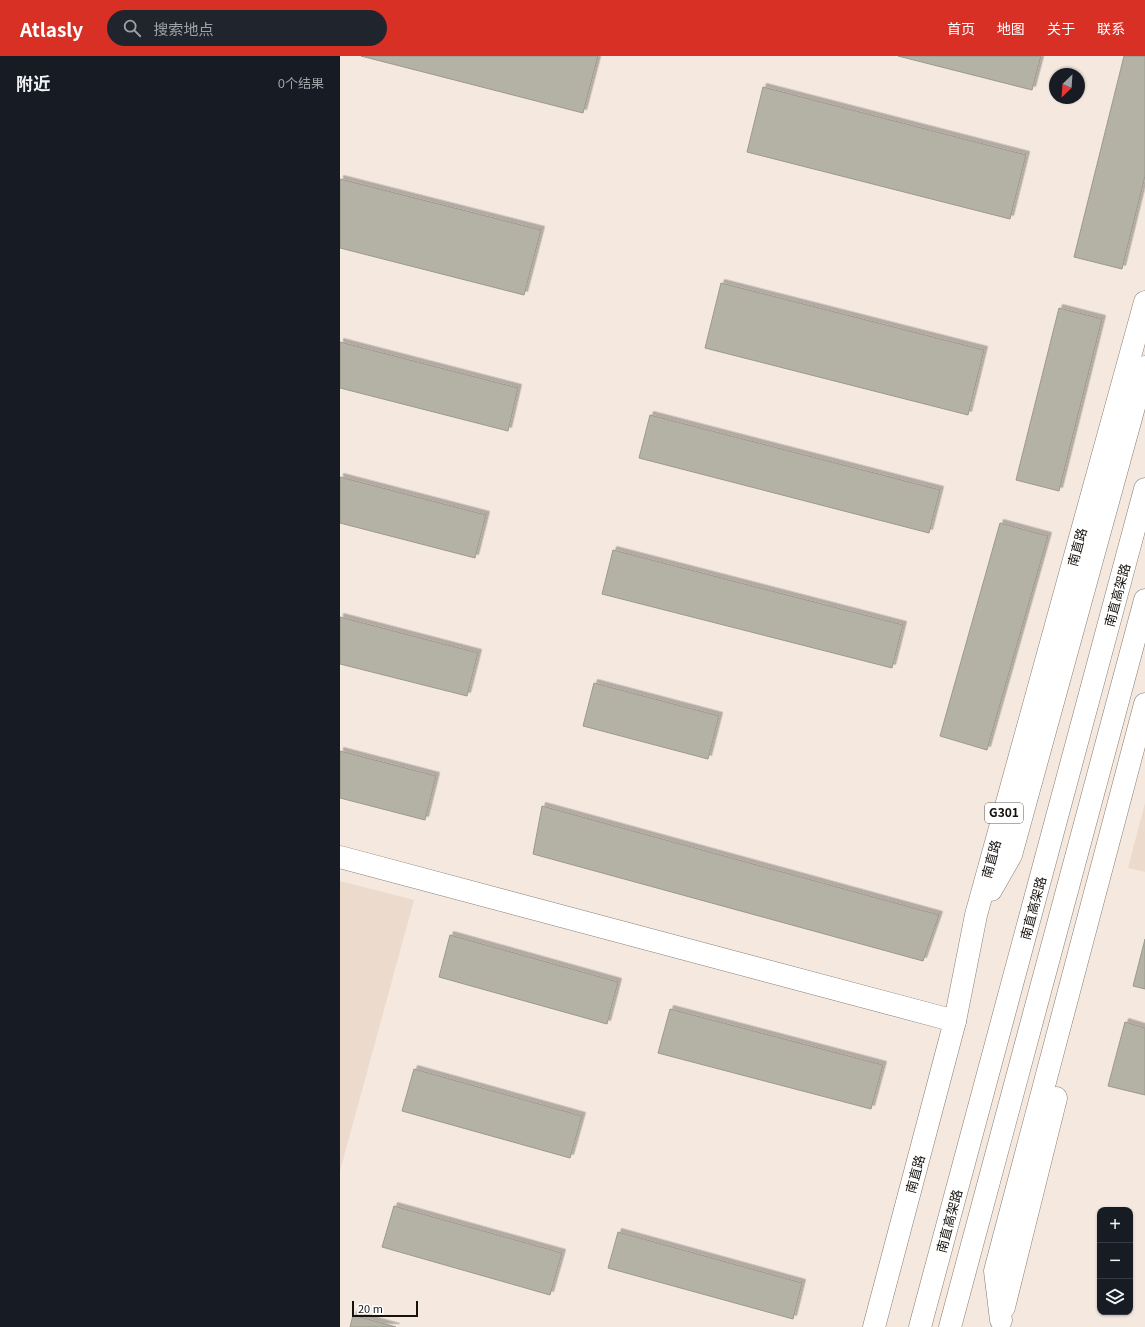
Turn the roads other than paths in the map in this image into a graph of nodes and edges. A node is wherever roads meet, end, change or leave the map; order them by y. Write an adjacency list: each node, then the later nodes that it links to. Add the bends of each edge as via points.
1 (1145, 302): 8 (main road, 南直路 / G301)
2 (1145, 367): 8 (main road, via 1011,855)
3 (1145, 489): 12 (main road, 南直高架路)
4 (1145, 600): 13 (main road)
5 (1145, 704): 10 (main road, via 995,1271)
6 (1145, 740): 10 (main road)
7 (340, 857): 9 (main road)
8 (976, 915): 9 (main road, 南直路 / G301)
9 (955, 1021): 11 (main road, 南直路 / G301)
10 (999, 1324)
11 (874, 1327)
12 (920, 1327)
13 (950, 1327)

